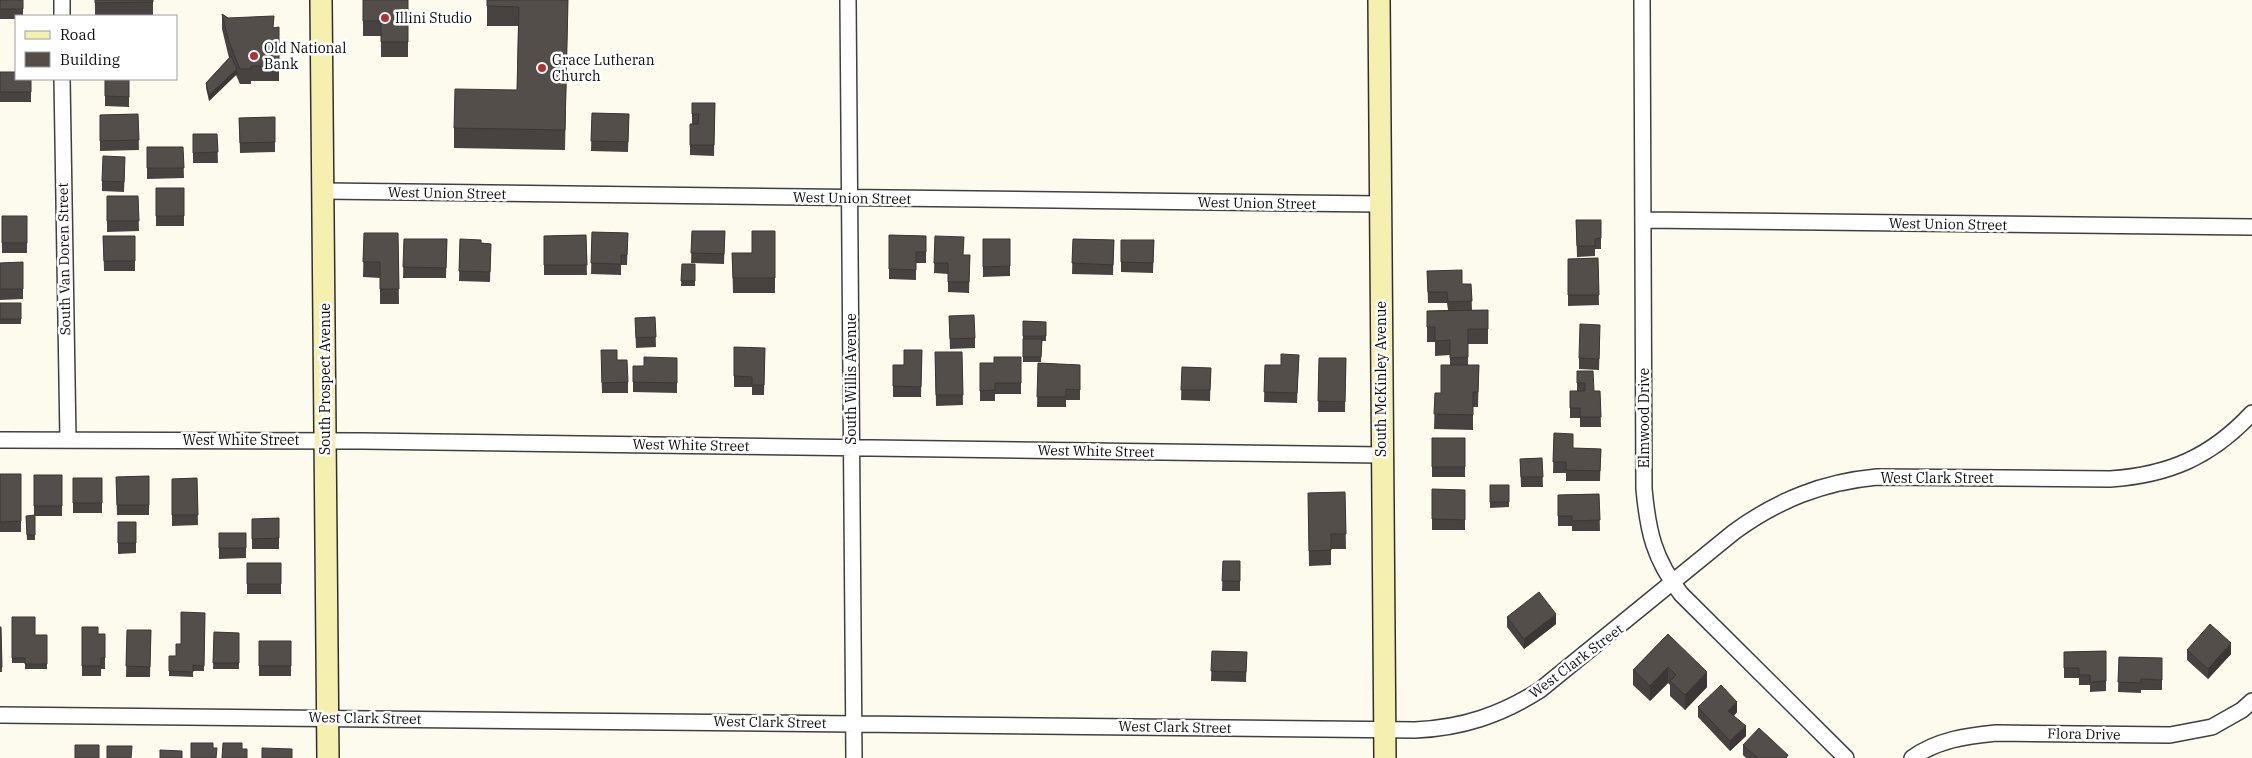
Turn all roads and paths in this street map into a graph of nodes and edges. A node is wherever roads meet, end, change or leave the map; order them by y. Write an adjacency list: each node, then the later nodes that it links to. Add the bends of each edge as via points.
1 (62, 0): 6 (street)
2 (321, 0): 8 (main road, South Prospect Avenue)
3 (848, 0): 9 (street, South Willis Avenue)
4 (1379, 0): 10 (main road, South McKinley Avenue)
5 (1642, 0): 11 (street, Elmwood Drive)
6 (62, 15)
7 (62, 80): 15 (street, South Van Doren Street)
8 (324, 191): 9 (street, West Union Street); 16 (main road, South Prospect Avenue)
9 (850, 198): 10 (street, West Union Street); 17 (street, South Willis Avenue)
10 (1380, 204): 18 (main road, South McKinley Avenue)
11 (1644, 220): 12 (street, West Union Street); 19 (street, Elmwood Drive, via 1646,518 1659,562)
12 (2252, 227)
13 (2252, 413): 19 (street, West Clark Street, via 2236,430 2185,464 2139,477 2110,480 1877,477 1817,488 1756,516)
14 (0, 440): 15 (street, West White Street)
15 (68, 440): 16 (street, West White Street)
16 (325, 440): 17 (street, West White Street); 22 (main road, South Prospect Avenue)
17 (852, 447): 18 (street, West White Street); 23 (street, South Willis Avenue)
18 (1382, 455): 24 (main road, South McKinley Avenue)
19 (1673, 584): 24 (street, West Clark Street, via 1548,684 1514,706 1459,726); 28 (street, Elmwood Drive)
20 (2252, 702): 29 (street, Flora Drive, via 2201,730 2170,735 1968,735 1941,742)
21 (0, 715): 22 (street, West Clark Street)
22 (328, 717): 23 (street, West Clark Street); 25 (main road, South Prospect Avenue)
23 (854, 724): 24 (street, West Clark Street); 26 (street, South Willis Avenue)
24 (1384, 730): 27 (main road, South McKinley Avenue)
25 (328, 758)
26 (854, 758)
27 (1384, 758)
28 (1846, 758)
29 (1912, 758)

